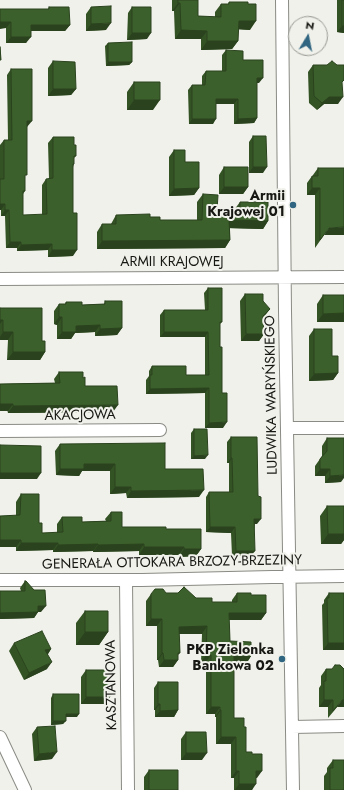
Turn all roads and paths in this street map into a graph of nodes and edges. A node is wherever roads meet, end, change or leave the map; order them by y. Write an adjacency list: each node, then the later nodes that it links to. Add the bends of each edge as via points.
1 (282, 0): 2 (street, LUDWIKA WARYŃSKIEGO)
2 (285, 277): 3 (street, ARMII KRAJOWEJ); 4 (street, ARMII KRAJOWEJ); 5 (street, LUDWIKA WARYŃSKIEGO)
3 (344, 277)
4 (0, 279)
5 (287, 428): 6 (street); 10 (street, LUDWIKA WARYŃSKIEGO)
6 (344, 428)
7 (160, 430): 8 (street, AKACJOWA)
8 (0, 431)
9 (344, 576): 10 (street, GENERAŁA OTTOKARA BRZOZY-BRZEZINY)
10 (289, 577): 12 (street, GENERAŁA OTTOKARA BRZOZY-BRZEZINY); 14 (street, LUDWIKA WARYŃSKIEGO)
11 (0, 580): 12 (street, GENERAŁA OTTOKARA BRZOZY-BRZEZINY)
12 (126, 580): 17 (street, KASZTANOWA)
13 (344, 726): 14 (street)
14 (292, 727): 18 (street, LUDWIKA WARYŃSKIEGO)
15 (0, 737): 16 (street)
16 (25, 790)
17 (128, 790)
18 (293, 790)

